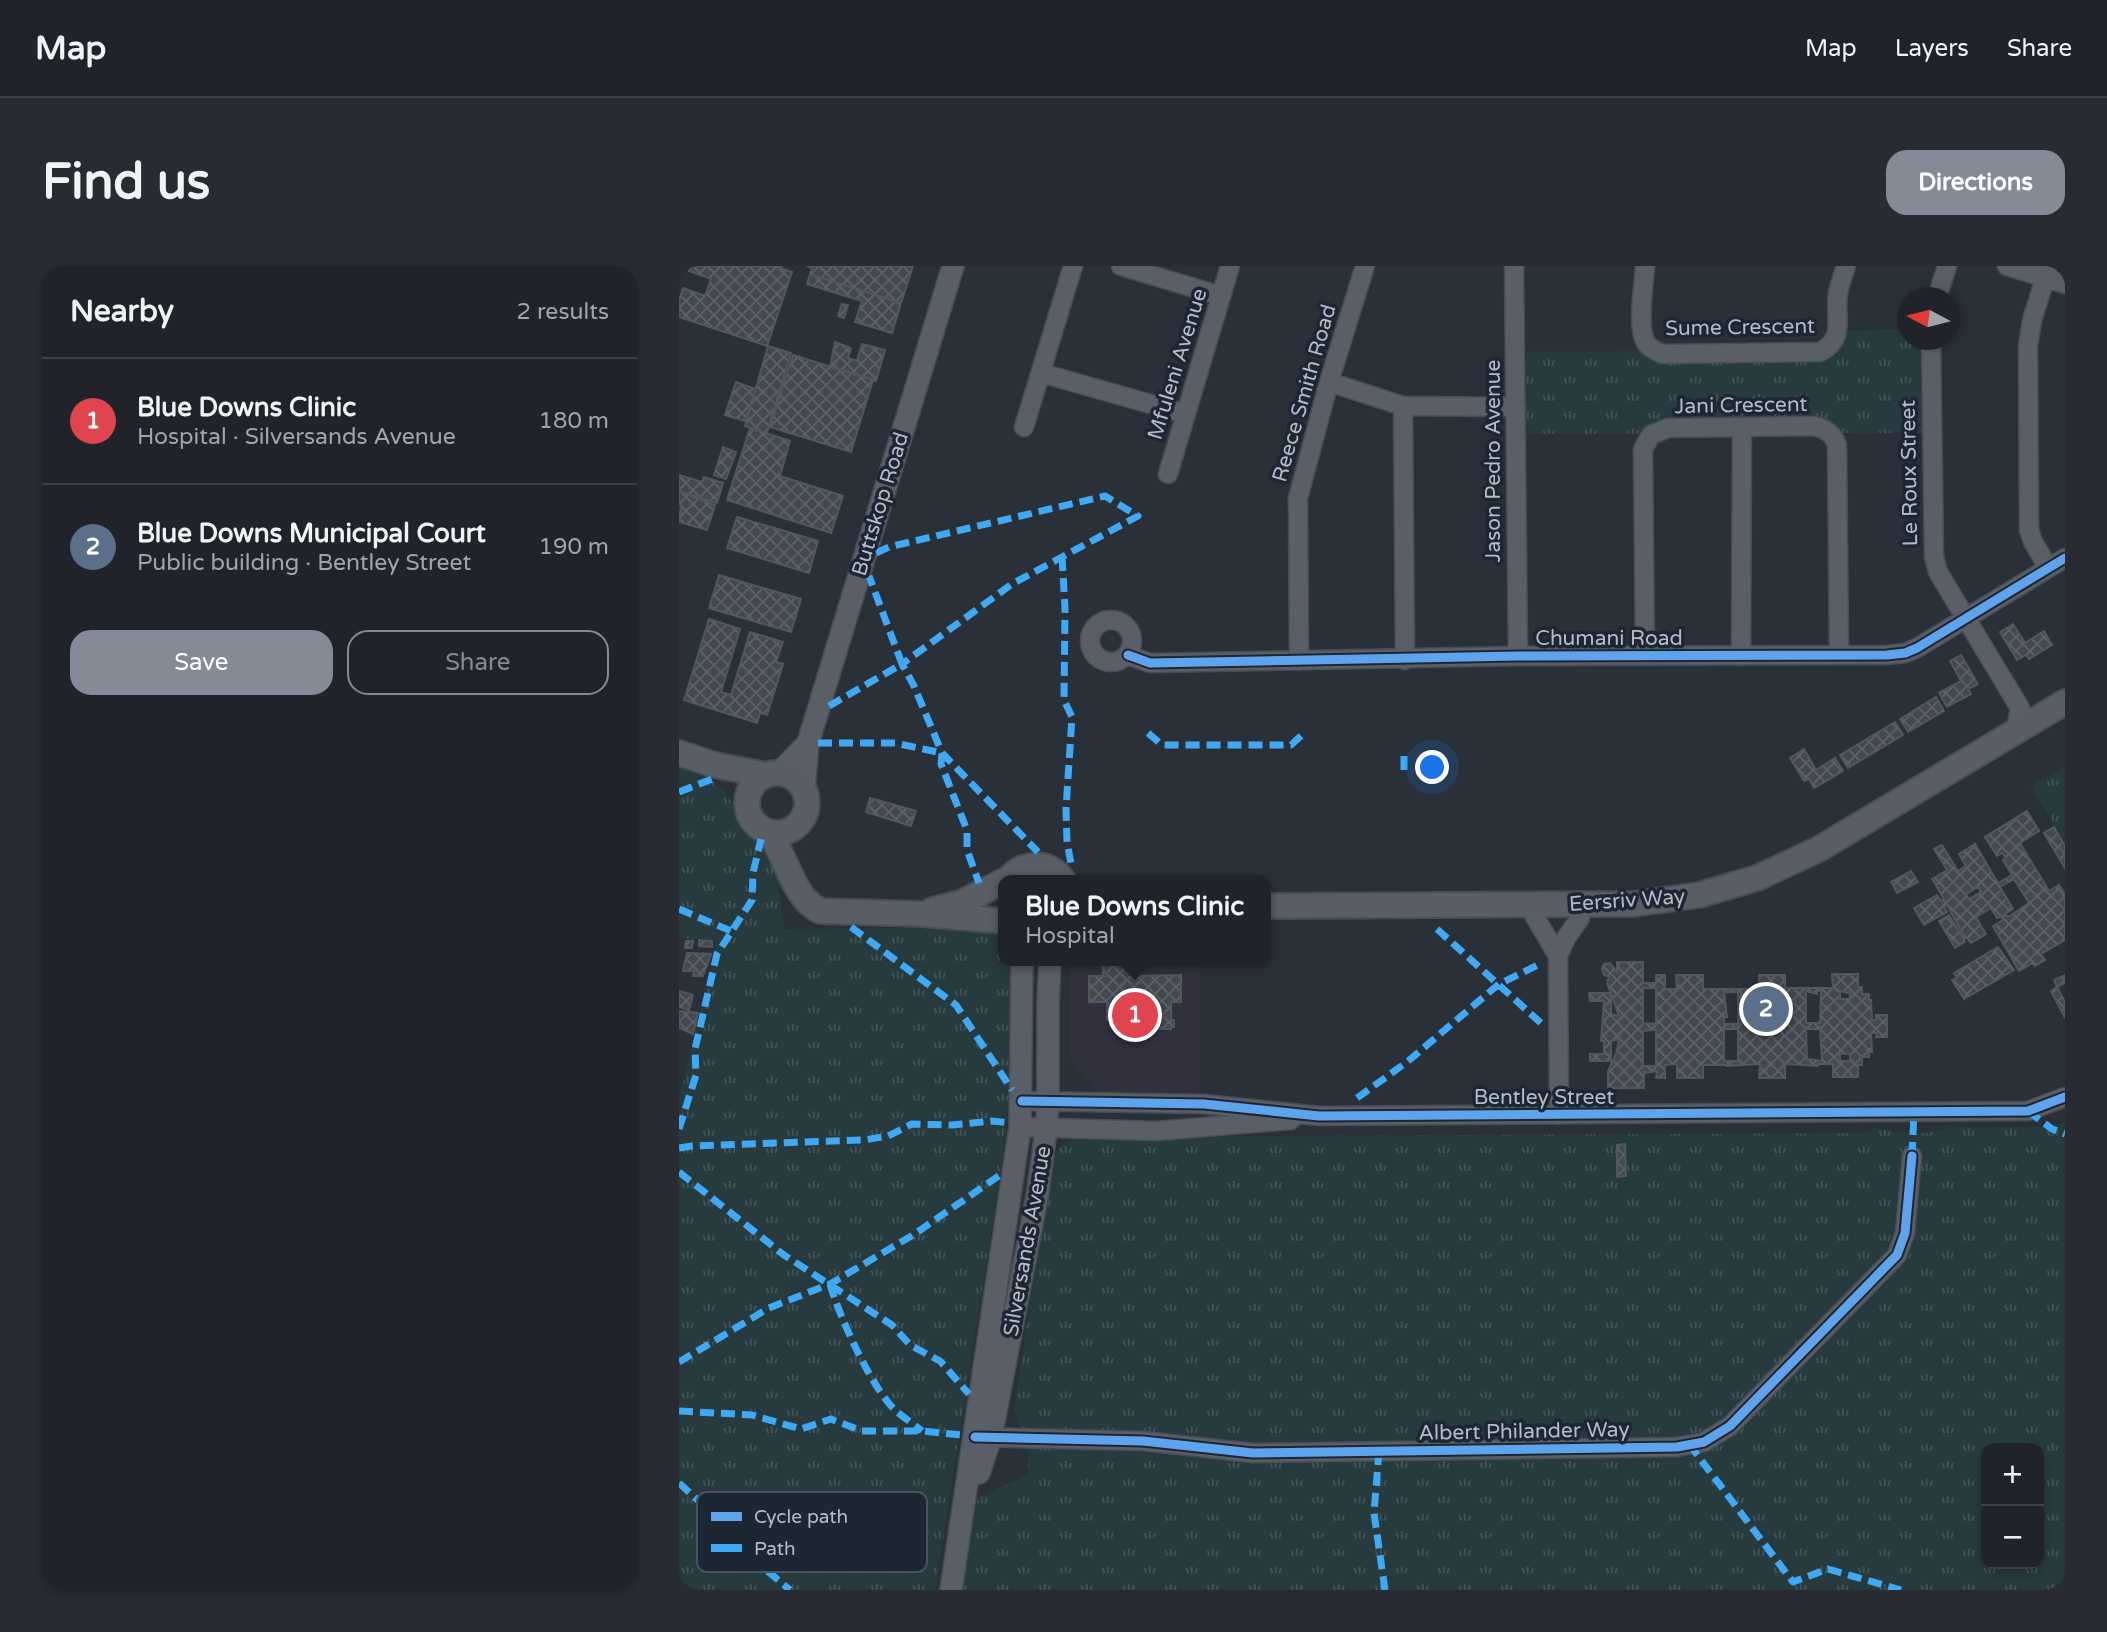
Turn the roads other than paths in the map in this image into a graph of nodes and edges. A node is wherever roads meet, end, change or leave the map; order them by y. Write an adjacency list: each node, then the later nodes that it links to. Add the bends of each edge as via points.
1 (953, 266): 36 (street, Buttskop Road)
2 (1073, 266): 16 (street)
3 (1121, 266): 14 (street)
4 (1230, 266): 14 (street, Mfuleni Avenue)
5 (1365, 266): 17 (street, Reece Smith Road)
6 (1514, 266): 19 (street, Jason Pedro Avenue)
7 (1644, 266): 8 (street, Sume Crescent, via 1644,340 1663,354 1820,352 1835,340 1838,295)
8 (1846, 266)
9 (1947, 266): 13 (street)
10 (2007, 266): 11 (street)
11 (2047, 272): 12 (street); 25 (street, via 2028,346 2028,512 2033,542)
12 (2065, 284)
13 (1940, 287)
14 (1221, 296): 20 (street, Mfuleni Avenue)
15 (1931, 350): 26 (street, Le Roux Street, via 1934,556 1938,572)
16 (1041, 373): 20 (street); 21 (street)
17 (1329, 382): 18 (street); 33 (street, Reece Smith Road, via 1298,498)
18 (1403, 405): 19 (street); 32 (street)
19 (1516, 407): 29 (street, Jason Pedro Avenue)
20 (1186, 414): 23 (street, Mfuleni Avenue)
21 (1024, 427)
22 (1742, 428): 28 (street, Jani Crescent, via 1814,426 1835,440); 30 (street, Jani Crescent, via 1668,428 1645,442); 31 (street)
23 (1168, 474)
24 (2065, 558): 25 (street, Chumani Road)
25 (2048, 567): 26 (street, Chumani Road)
26 (1967, 619): 28 (street, Chumani Road, via 1905,653); 35 (street, Le Roux Street)
27 (1128, 655): 33 (street, Chumani Road, via 1150,663)
28 (1839, 655): 31 (street, Chumani Road)
29 (1518, 656): 30 (street, Chumani Road); 32 (street, Chumani Road)
30 (1645, 656): 31 (street, Chumani Road)
31 (1741, 656)
32 (1405, 660): 33 (street, Chumani Road)
33 (1299, 661)
34 (2059, 710): 35 (main road, Eersriv Way); 52 (main road, Eersriv Way, via 1821,861 1761,888 1672,911)
35 (2018, 719): 48 (main road, Eersriv Way, via 1819,849 1756,878 1699,895 1620,904)
36 (807, 743): 39 (street, Buttskop Road); 40 (street, Buttskop Road)
37 (679, 753): 38 (main road)
38 (715, 765): 39 (main road); 41 (main road)
39 (772, 774): 40 (main road, via 792,776); 41 (main road, via 751,788)
40 (804, 789): 42 (main road, via 807,807)
41 (747, 807): 43 (main road, via 752,820)
42 (799, 824): 43 (main road, via 783,833); 46 (main road)
43 (768, 832): 46 (main road)
44 (1016, 875): 45 (main road, via 1034,865)
45 (1058, 875)
46 (794, 881): 49 (main road, via 801,896 820,911)
47 (998, 888): 49 (main road)
48 (1271, 906)
49 (922, 914): 53 (main road)
50 (1535, 917): 51 (main road, Eersriv Way); 52 (main road, Eersriv Way); 54 (street)
51 (1271, 918)
52 (1580, 918): 54 (street)
53 (998, 920)
54 (1559, 956): 62 (street)
55 (1022, 966): 58 (street, Silversands Avenue)
56 (1050, 966): 59 (street, Silversands Avenue)
57 (2065, 1097): 62 (street, Bentley Street, via 2028,1111)
58 (1022, 1101): 59 (street, Bentley Street); 63 (street, Silversands Avenue)
59 (1048, 1103): 60 (street, Bentley Street); 65 (street, Silversands Avenue)
60 (1204, 1104): 61 (street, Bentley Street); 64 (street)
61 (1319, 1115): 62 (street, Bentley Street); 64 (street, Bentley Street)
62 (1559, 1115)
63 (1020, 1127): 65 (street, Bentley Street); 67 (street, Silversands Avenue)
64 (1204, 1128): 65 (street, Bentley Street)
65 (1045, 1130): 67 (street, Silversands Avenue, via 1038,1192)
66 (1912, 1156): 67 (street, Albert Philander Way, via 1903,1241 1890,1264 1730,1426 1704,1442 1663,1447 1253,1453 1143,1441)
67 (983, 1437): 68 (street, Silversands Avenue)
68 (951, 1590)

